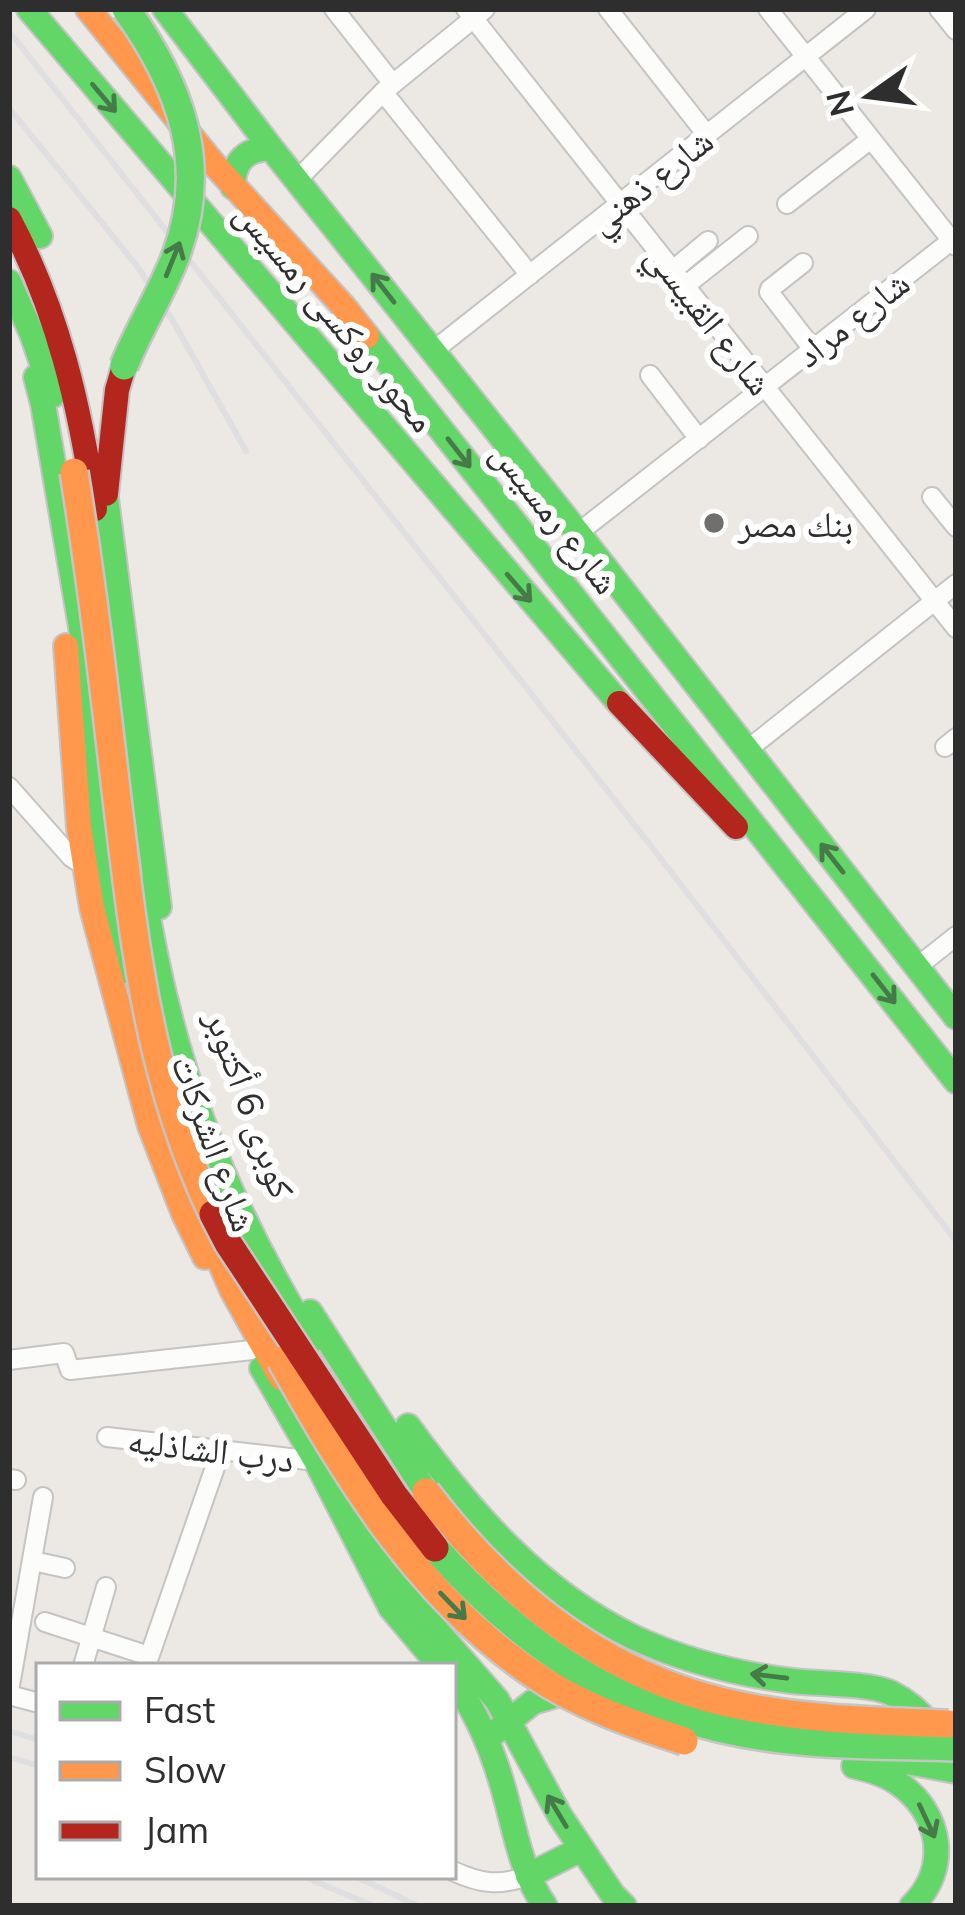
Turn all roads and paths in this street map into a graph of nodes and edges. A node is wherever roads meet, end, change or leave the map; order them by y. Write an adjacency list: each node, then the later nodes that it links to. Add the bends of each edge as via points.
1 (29, 9): 51 (main road, محور روكسى رمسيس, one-way to 51, via 596,679)
2 (88, 9): 14 (main road, شارع رمسيس)
3 (126, 9): 39 (main road, one-way to 3, bridge, via 117,390 178,251 191,183 176,90)
4 (165, 9): 12 (main road, شارع رمسيس)
5 (334, 9): 15 (street)
6 (608, 9): 16 (street)
7 (767, 9): 13 (street)
8 (866, 9): 13 (street, شارع ذهني)
9 (938, 9): 11 (street)
10 (475, 12): 15 (street); 23 (street, شارع القبيسي)
11 (956, 31)
12 (186, 38): 14 (main road, via 166,68); 18 (main road, شارع رمسيس)
13 (806, 57): 16 (street, شارع ذهني); 17 (street)
14 (130, 64): 21 (main road, شارع رمسيس)
15 (388, 88): 20 (street); 29 (street)
16 (707, 135): 23 (street, شارع ذهني)
17 (871, 139): 22 (street); 27 (street)
18 (271, 148): 20 (main road, شارع رمسيس); 21 (main road, via 236,162)
19 (9, 178): 39 (main road, كوبرى 6 أكتوبر, via 42,238 67,312)
20 (298, 178): 35 (main road, شارع رمسيس, one-way to 20)
21 (233, 187): 51 (main road, شارع رمسيس, one-way to 51, via 344,308)
22 (787, 203)
23 (619, 205): 29 (street, شارع ذهني); 30 (street, شارع القبيسي)
24 (9, 219): 48 (main road, via 36,269 78,412)
25 (748, 236): 30 (street)
26 (708, 241): 30 (street)
27 (955, 241): 34 (street, شارع مراد)
28 (803, 263): 34 (street, via 769,292)
29 (530, 275): 35 (street, شارع ذهني)
30 (679, 278): 37 (street, شارع القبيسي)
31 (9, 282): 57 (main road, كوبرى 6 أكتوبر, bridge, via 74,472 132,928 161,1077 208,1205)
32 (9, 301): 49 (main road, شارع الشركات, via 43,404 77,605 97,782)
33 (9, 320): 49 (main road, شارع الشركات, via 49,478)
34 (812, 348): 37 (street, شارع مراد)
35 (433, 351): 42 (main road, شارع رمسيس)
36 (650, 375): 38 (street)
37 (763, 386): 38 (street, شارع مراد); 44 (street, شارع القبيسي)
38 (699, 439): 42 (street, شارع مراد)
39 (106, 494): 56 (main road, كوبرى 6 أكتوبر, via 178,1006 218,1142)
40 (932, 497): 41 (street)
41 (956, 526)
42 (578, 533): 46 (main road, شارع رمسيس)
43 (956, 584): 44 (street)
44 (934, 601): 45 (street, شارع القبيسي); 46 (street)
45 (956, 628)
46 (747, 750): 53 (main road, شارع رمسيس, one-way to 46)
47 (9, 787): 49 (street, via 70,857)
48 (137, 844): 49 (main road, via 124,865); 50 (main road)
49 (93, 869): 50 (main road, via 124,879); 58 (main road, شارع الشركات, via 149,1126); 75 (main road, شارع الشركات, via 164,1125 232,1290 406,1590 497,1700)
50 (145, 906): 74 (main road, bridge, via 192,1102 244,1226 400,1478 514,1609 602,1669 662,1695 836,1727)
51 (837, 930): 55 (main road, شارع رمسيس, one-way to 55)
52 (956, 936): 53 (street)
53 (917, 967): 54 (main road, شارع رمسيس)
54 (956, 1017)
55 (956, 1081)
56 (288, 1279): 74 (main road, كوبرى 6 أكتوبر, bridge, via 443,1517 545,1617 626,1666 711,1699); 77 (main road, one-way to 56, via 920,1710 885,1690 730,1671 676,1654 627,1633 534,1572 423,1448 320,1295)
57 (263, 1296): 76 (main road, كوبرى 6 أكتوبر, bridge, via 454,1574 570,1668 660,1711 724,1729); 83 (main road, one-way to 83, bridge, via 274,1348 303,1402 382,1522 454,1609 533,1674 642,1728 721,1751 854,1766 893,1779 932,1826 938,1865)
58 (252, 1350): 59 (street, via 70,1370 64,1353); 62 (main road, شارع الشركات)
59 (9, 1360)
60 (107, 1437): 61 (street, درب الشاذليه)
61 (221, 1450): 62 (street, درب الشاذليه); 69 (street)
62 (316, 1461): 71 (main road, شارع الشركات, via 391,1608)
63 (44, 1498): 64 (street)
64 (33, 1561): 65 (street); 73 (street)
65 (65, 1568)
66 (106, 1587): 68 (street)
67 (45, 1622): 68 (street)
68 (92, 1636): 69 (street); 70 (street)
69 (148, 1661)
70 (83, 1663)
71 (437, 1663)
72 (456, 1685): 75 (main road, شارع الشركات)
73 (9, 1693)
74 (956, 1729)
75 (498, 1730): 77 (main road, via 539,1697 578,1692 714,1737); 78 (main road, شارع الشركات, one-way to 75); 80 (main road, شارع الشركات)
76 (956, 1747)
77 (956, 1770)
78 (581, 1849): 80 (main road); 82 (main road, شارع الشركات)
79 (456, 1872): 80 (street, via 494,1884)
80 (528, 1876): 81 (main road, شارع الشركات)
81 (545, 1906)
82 (624, 1906)
83 (912, 1906)

